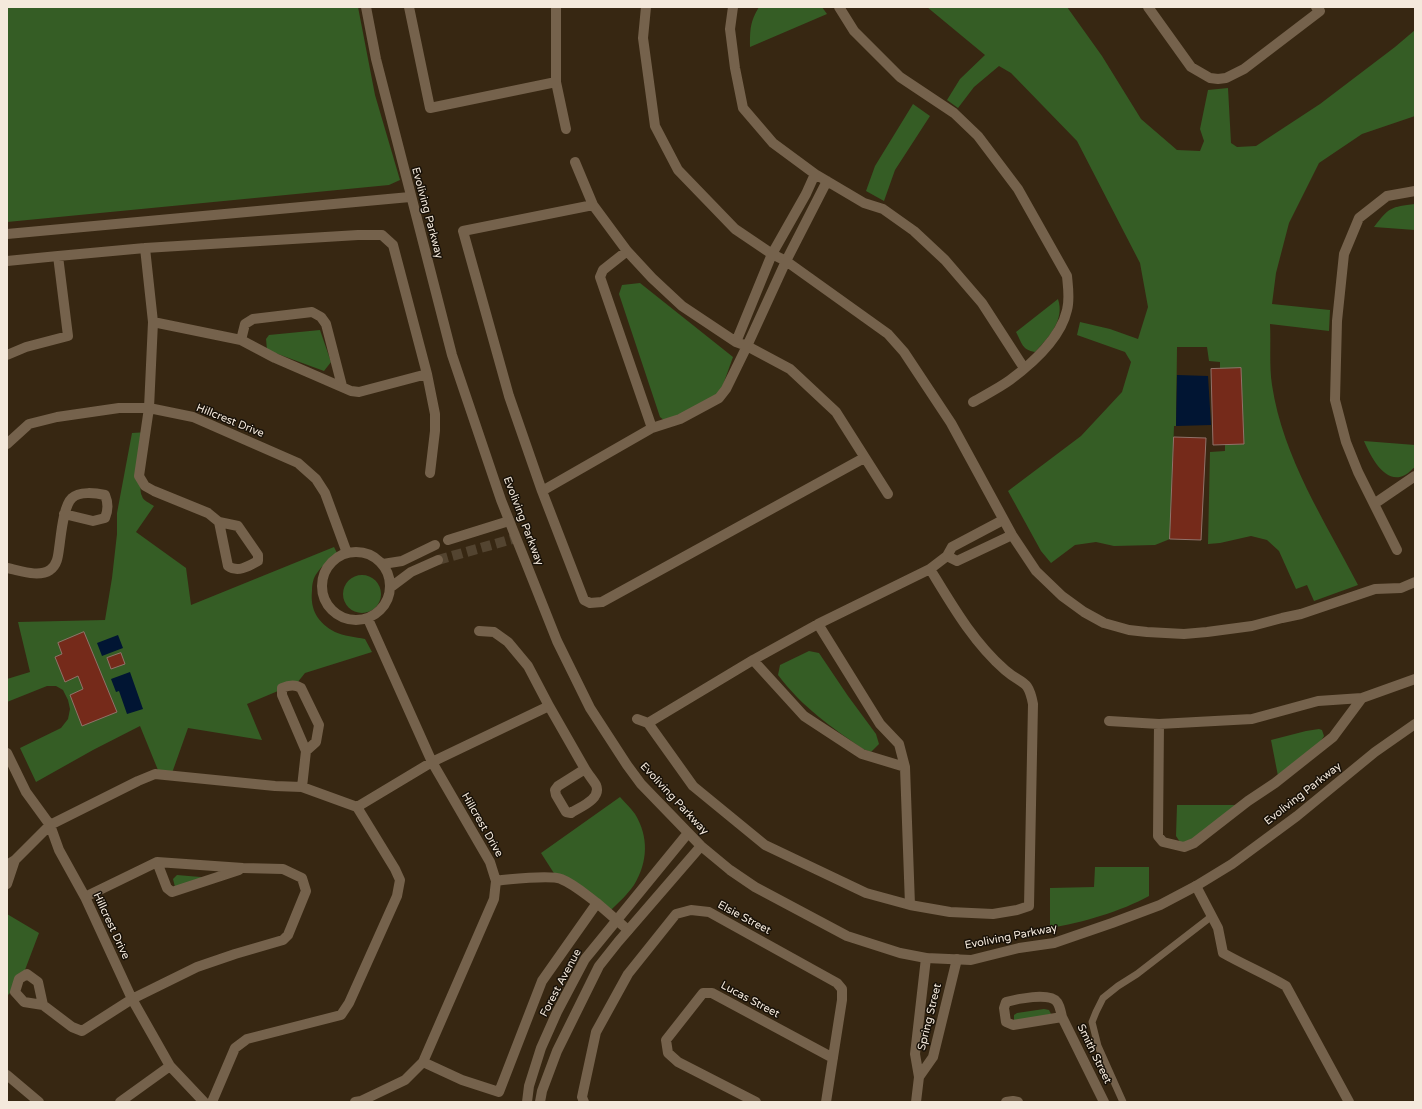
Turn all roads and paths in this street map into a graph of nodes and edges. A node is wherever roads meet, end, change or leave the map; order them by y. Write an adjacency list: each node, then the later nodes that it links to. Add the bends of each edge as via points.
1 (366, 7): 15 (street, Evoliving Parkway)
2 (409, 7): 9 (street, via 430,108)
3 (556, 7): 9 (street)
4 (646, 7): 20 (street, via 643,38 655,126 658,132 678,170 735,228)
5 (733, 7): 12 (street, via 730,29 743,108 773,143)
6 (839, 7): 29 (street, via 854,31 900,77 954,113 978,136 1018,189 1067,276 1068,308 1062,326 1042,352)
7 (1148, 7): 8 (street, via 1191,66 1210,78 1218,79 1244,69)
8 (1321, 8)
9 (556, 82): 10 (street)
10 (566, 129)
11 (575, 162): 16 (street)
12 (814, 174): 13 (street); 20 (street, via 806,194)
13 (827, 181): 23 (street); 29 (street, via 864,203 883,209 945,260 982,303)
14 (1415, 191): 41 (street, via 1387,196 1359,218 1344,254 1337,321 1335,400 1346,442)
15 (410, 197): 17 (street); 44 (street, Evoliving Parkway, via 452,356)
16 (593, 205): 19 (street); 39 (street, via 463,231 509,396)
17 (7, 234)
18 (145, 248): 21 (street); 24 (street); 30 (street, via 382,235 393,245)
19 (627, 251): 26 (street, via 682,306); 34 (street, via 603,270 600,277)
20 (772, 254): 23 (street); 26 (street)
21 (58, 256): 22 (street); 28 (street, via 68,336)
22 (7, 261)
23 (786, 261): 27 (street); 43 (street, via 888,334 904,352 951,423)
24 (153, 322): 25 (street); 33 (street)
25 (241, 340): 31 (street, via 275,358); 31 (street, via 245,324 253,319 312,312 321,317 326,324)
26 (736, 342): 27 (street)
27 (747, 346): 34 (street, via 719,398 680,419); 36 (street, via 790,370 836,412)
28 (7, 355)
29 (1024, 368): 32 (street, via 1010,380)
30 (427, 374): 31 (street, via 359,392); 37 (street, via 435,414)
31 (342, 386)
32 (973, 402)
33 (149, 408): 35 (street, Hillcrest Drive, via 119,408 29,424); 45 (street, via 139,476 145,486 208,513); 50 (street, Hillcrest Drive, via 193,417 298,462 316,479 325,493)
34 (652, 428): 39 (street)
35 (7, 444)
36 (864, 458): 39 (street, via 602,602 590,603 584,600); 40 (street)
37 (430, 473)
38 (1415, 476): 41 (street)
39 (542, 491)
40 (888, 494)
41 (1374, 504): 49 (street)
42 (64, 514): 54 (street, via 58,561 49,571 37,574)
43 (1003, 520): 46 (street); 51 (street, via 952,547)
44 (509, 521): 47 (street); 78 (street, Evoliving Parkway, via 557,641 590,708 641,784)
45 (219, 522): 45 (street, via 238,526 258,555 258,561 239,569 228,566)
46 (1012, 535): 51 (street, via 958,561); 56 (street, via 1036,571 1062,596 1104,623 1129,630 1184,634 1252,626 1301,614 1375,589 1401,588)
47 (448, 540)
48 (435, 545): 53 (street, via 402,561)
49 (1397, 550)
50 (347, 553): 53 (street, via 363,552); 58 (street, via 339,556 327,568 323,593 330,608 340,616 351,620)
51 (947, 556): 55 (street)
52 (438, 560): 57 (street, via 411,572)
53 (383, 564): 57 (street, via 390,578)
54 (7, 568)
55 (930, 569): 59 (street); 88 (street, via 962,621 981,645 1006,671 1031,690 1033,704 1029,906 993,914 950,912)
56 (1415, 582)
57 (391, 587): 58 (street, via 382,610)
58 (368, 619): 72 (street, Hillcrest Drive)
59 (818, 624): 61 (street); 73 (street, via 880,724 899,744)
60 (479, 631): 64 (street, via 494,632 508,642 528,666)
61 (753, 660): 67 (street); 73 (street, via 804,716 862,754)
62 (1415, 679): 63 (street)
63 (1362, 698): 68 (street, via 1318,702 1252,719); 68 (street, via 1333,737 1194,843 1184,847 1163,842 1158,836)
64 (549, 706): 72 (street); 74 (street)
65 (637, 719): 67 (street)
66 (1109, 721): 68 (street)
67 (648, 723): 88 (street, via 693,786 765,845 866,893)
68 (1159, 724)
69 (1415, 724): 85 (street, Evoliving Parkway, via 1375,752 1298,816 1232,864)
70 (306, 751): 70 (street, via 282,695 282,688 290,685 301,688 319,725 316,742); 75 (street)
71 (7, 753): 77 (street, Hillcrest Drive, via 26,792)
72 (432, 762): 76 (street); 83 (street, Hillcrest Drive, via 490,862)
73 (905, 767): 88 (street)
74 (585, 769): 74 (street, via 555,790 566,812 571,813 593,800 596,795 597,786)
75 (302, 787): 76 (street); 77 (street, via 155,774 138,780)
76 (357, 807): 106 (street, via 400,880 397,896 349,1003 340,1015 247,1039 235,1048)
77 (50, 825): 80 (street); 86 (street, Hillcrest Drive, via 59,850)
78 (688, 833): 79 (street, Evoliving Parkway); 90 (street, Forest Avenue)
79 (701, 846): 91 (street); 92 (street, Evoliving Parkway, via 756,887 847,936)
80 (11, 862): 84 (street)
81 (157, 862): 82 (street); 82 (street, via 167,888 172,892); 86 (street)
82 (243, 868): 94 (street, via 283,869 302,878 306,891 288,935 283,940 197,967)
83 (496, 881): 87 (street, via 560,878); 98 (street, Hillcrest Drive, via 494,899)
84 (7, 884)
85 (1196, 886): 89 (street); 93 (street, Evoliving Parkway, via 1160,905 1054,942 971,960)
86 (85, 897): 94 (street, Hillcrest Drive)
87 (596, 903): 90 (street); 102 (street, via 542,981)
88 (910, 905)
89 (1212, 916): 117 (lane, via 1118,986 1104,998 1096,1012 1092,1022 1098,1046); 118 (street, via 1218,928 1223,953 1286,986)
90 (616, 920): 91 (street); 108 (street, Forest Avenue, via 585,959 557,1012 542,1048)
91 (628, 930): 109 (street, via 599,966 573,1016 557,1051)
92 (926, 958): 93 (street, Evoliving Parkway); 101 (street, Spring Street, via 915,1054)
93 (957, 959): 101 (street, Spring Street, via 933,1057)
94 (132, 999): 95 (street, via 82,1031 72,1027); 99 (street, Hillcrest Drive)
95 (43, 1005)
96 (1062, 1017): 96 (street, Smith Street, via 1057,1002 1044,996 1012,1000 1006,1002 1004,1008 1006,1022 1013,1025); 116 (street, Smith Street)
97 (833, 1058): 110 (street, Elsie Street, via 842,1000 842,989 838,983 709,912 691,910 676,914 628,974 596,1032 582,1097); 111 (street, Lucas Street, via 712,993 702,993 666,1040 668,1053 678,1062); 112 (street, Elsie Street)
98 (423, 1062): 102 (street); 107 (street, Hillcrest Drive, via 405,1080)
99 (170, 1066): 104 (street); 105 (street, Hillcrest Drive)
100 (7, 1075): 103 (street)
101 (920, 1077): 113 (street, Spring Street)
102 (498, 1097)
103 (39, 1102)
104 (120, 1102)
105 (204, 1102)
106 (212, 1102)
107 (355, 1102)
108 (527, 1102)
109 (540, 1102)
110 (584, 1102)
111 (756, 1102)
112 (826, 1102)
113 (916, 1102)
114 (1006, 1102): 115 (street)
115 (1018, 1102)
116 (1104, 1102)
117 (1123, 1102)
118 (1349, 1102)

